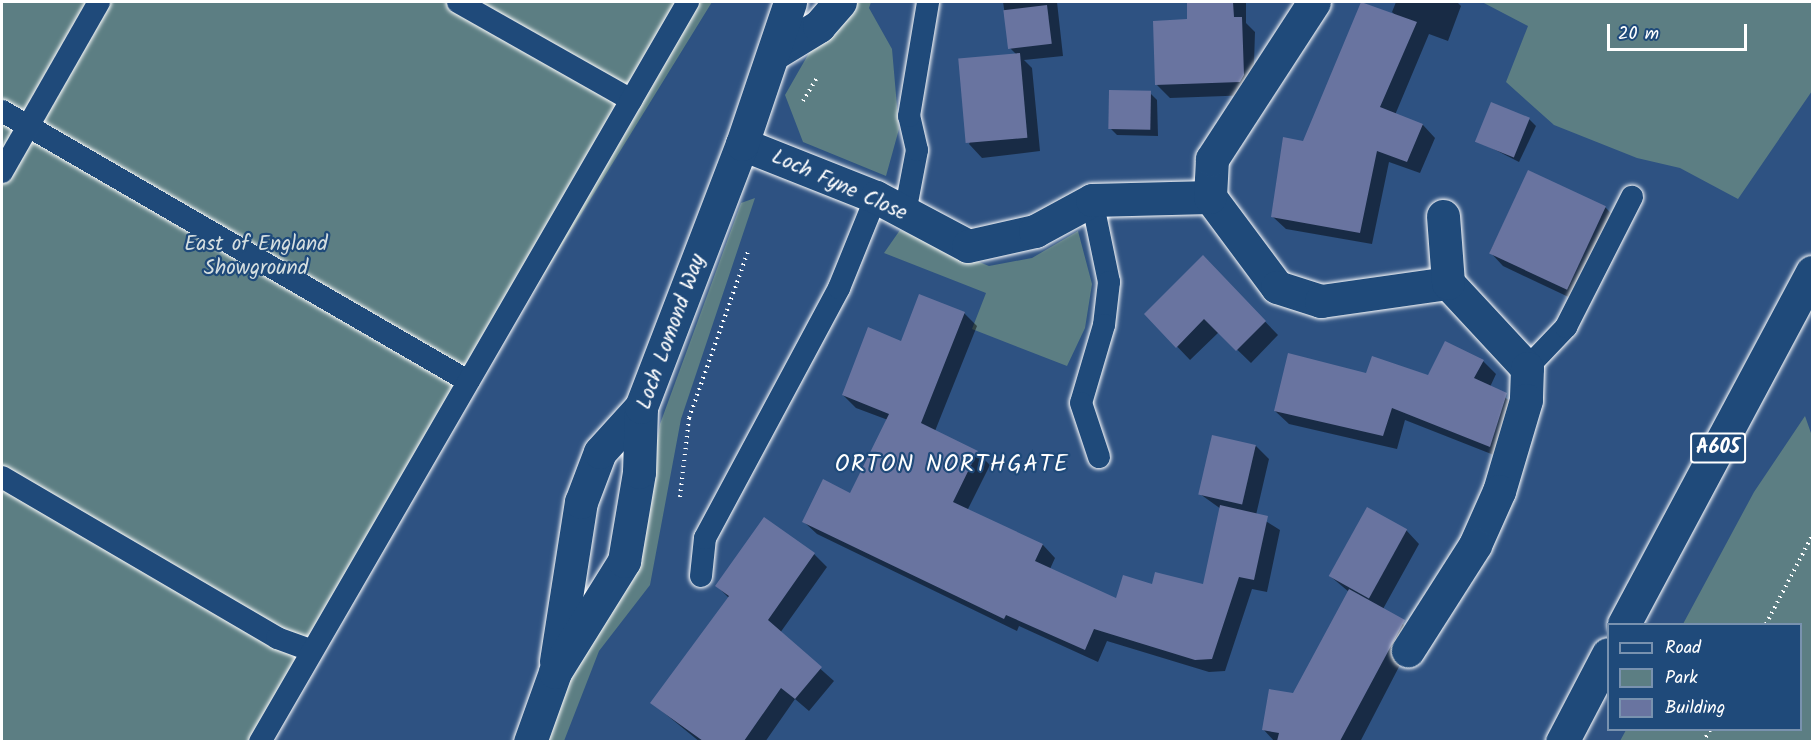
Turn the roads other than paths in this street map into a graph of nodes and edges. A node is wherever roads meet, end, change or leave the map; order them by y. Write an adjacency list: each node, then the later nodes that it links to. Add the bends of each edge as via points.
1 (99, 2): 11 (lane)
2 (458, 2): 9 (lane)
3 (688, 2): 9 (lane)
4 (790, 2): 8 (street, Loch Lomond Way)
5 (840, 2): 8 (street, via 819,26)
6 (928, 2): 18 (lane, via 909,116 917,150)
7 (1314, 2): 15 (street, via 1212,159)
8 (775, 53): 12 (street, Loch Lomond Way)
9 (631, 99): 23 (lane)
10 (2, 111): 11 (lane)
11 (28, 127): 13 (lane); 23 (lane)
12 (742, 144): 14 (street, Loch Fyne Close); 24 (street, Loch Lomond Way)
13 (2, 172)
14 (876, 197): 18 (street, Loch Fyne Close); 27 (lane, via 839,288 705,538)
15 (1210, 197): 17 (street, Loch Fyne Close); 21 (street, via 1277,287 1321,301)
16 (1632, 197): 22 (lane, via 1566,327)
17 (1092, 200): 18 (street, Loch Fyne Close, via 1035,231 968,246); 25 (lane, via 1109,282 1104,325 1081,404)
18 (905, 213)
19 (1443, 216): 21 (street)
20 (1812, 272): 28 (street, A605)
21 (1448, 283): 22 (street)
22 (1527, 368): 29 (street, via 1526,400 1499,491 1474,545)
23 (468, 381): 30 (lane)
24 (640, 407): 32 (street, via 600,452 581,502); 32 (street, Loch Lomond Way, via 639,472 624,561)
25 (1099, 457)
26 (2, 477): 30 (lane, via 277,638)
27 (701, 576)
28 (1625, 623)
29 (1408, 650)
30 (312, 651): 33 (lane)
31 (1607, 656): 35 (street)
32 (555, 672): 34 (street, Loch Lomond Way)
33 (261, 741)
34 (530, 741)
35 (1562, 741)

